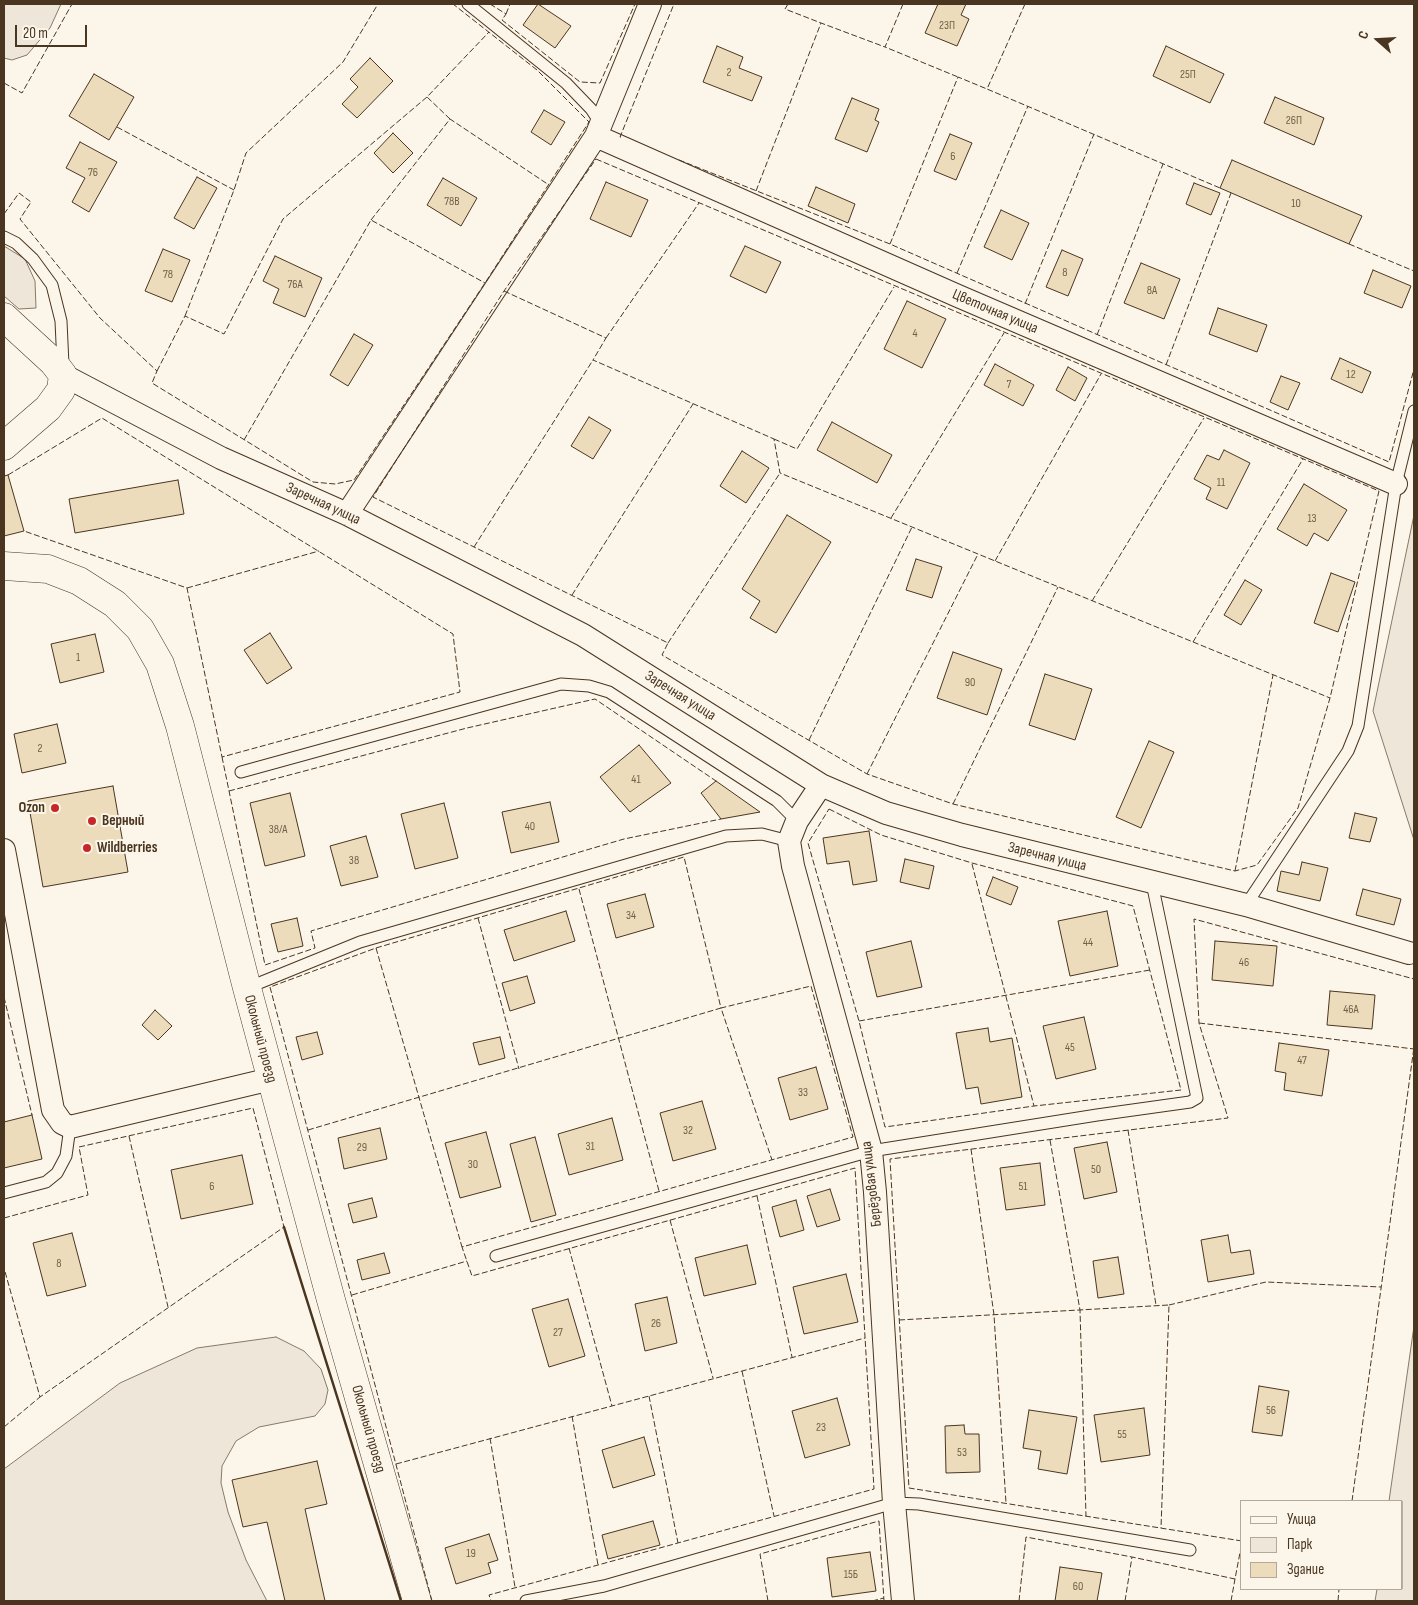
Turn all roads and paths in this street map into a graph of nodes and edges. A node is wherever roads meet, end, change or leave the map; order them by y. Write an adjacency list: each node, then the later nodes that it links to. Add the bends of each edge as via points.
1 (468, 4): 3 (lane, via 566,82 591,109)
2 (650, 4): 3 (street)
3 (599, 130): 9 (street, Цветочная улица, via 967,300); 10 (street)
4 (4, 237): 6 (lane, via 33,259 52,285 62,321)
5 (4, 317): 6 (street, Заречная улица)
6 (63, 375): 8 (street, via 61,390 48,408); 10 (street, Заречная улица, via 221,458)
7 (1414, 411): 9 (lane)
8 (4, 446)
9 (1396, 484): 18 (lane, via 1358,726 1348,751)
10 (347, 514): 13 (street, Заречная улица, via 584,635)
11 (4, 566): 20 (street, Окольный проезд, via 48,569 79,581 114,604 140,629 160,664 180,726)
12 (241, 772): 14 (lane, via 561,684 590,686 609,692 777,801)
13 (821, 785): 14 (street); 17 (street, Заречная улица, via 886,813)
14 (797, 820): 15 (street)
15 (789, 841): 20 (lane, via 762,834 726,836 360,942); 23 (street, Берёзовая улица)
16 (4, 850): 22 (street, via 53,1110)
17 (1152, 883): 18 (street, Заречная улица); 23 (lane, via 1197,1098 1190,1102)
18 (1246, 905): 19 (street, Заречная улица)
19 (1409, 953)
20 (247, 988): 21 (street, Окольный проезд)
21 (271, 1080): 22 (street); 28 (street, Окольный проезд)
22 (70, 1128): 24 (lane, via 66,1156 57,1174 46,1182)
23 (871, 1151): 25 (lane); 26 (street, Берёзовая улица)
24 (4, 1194)
25 (496, 1256)
26 (894, 1503): 27 (lane, via 919,1504); 29 (lane, via 604,1586); 30 (street, Берёзовая улица)
27 (1190, 1550)
28 (417, 1601)
29 (526, 1601)
30 (903, 1601)

